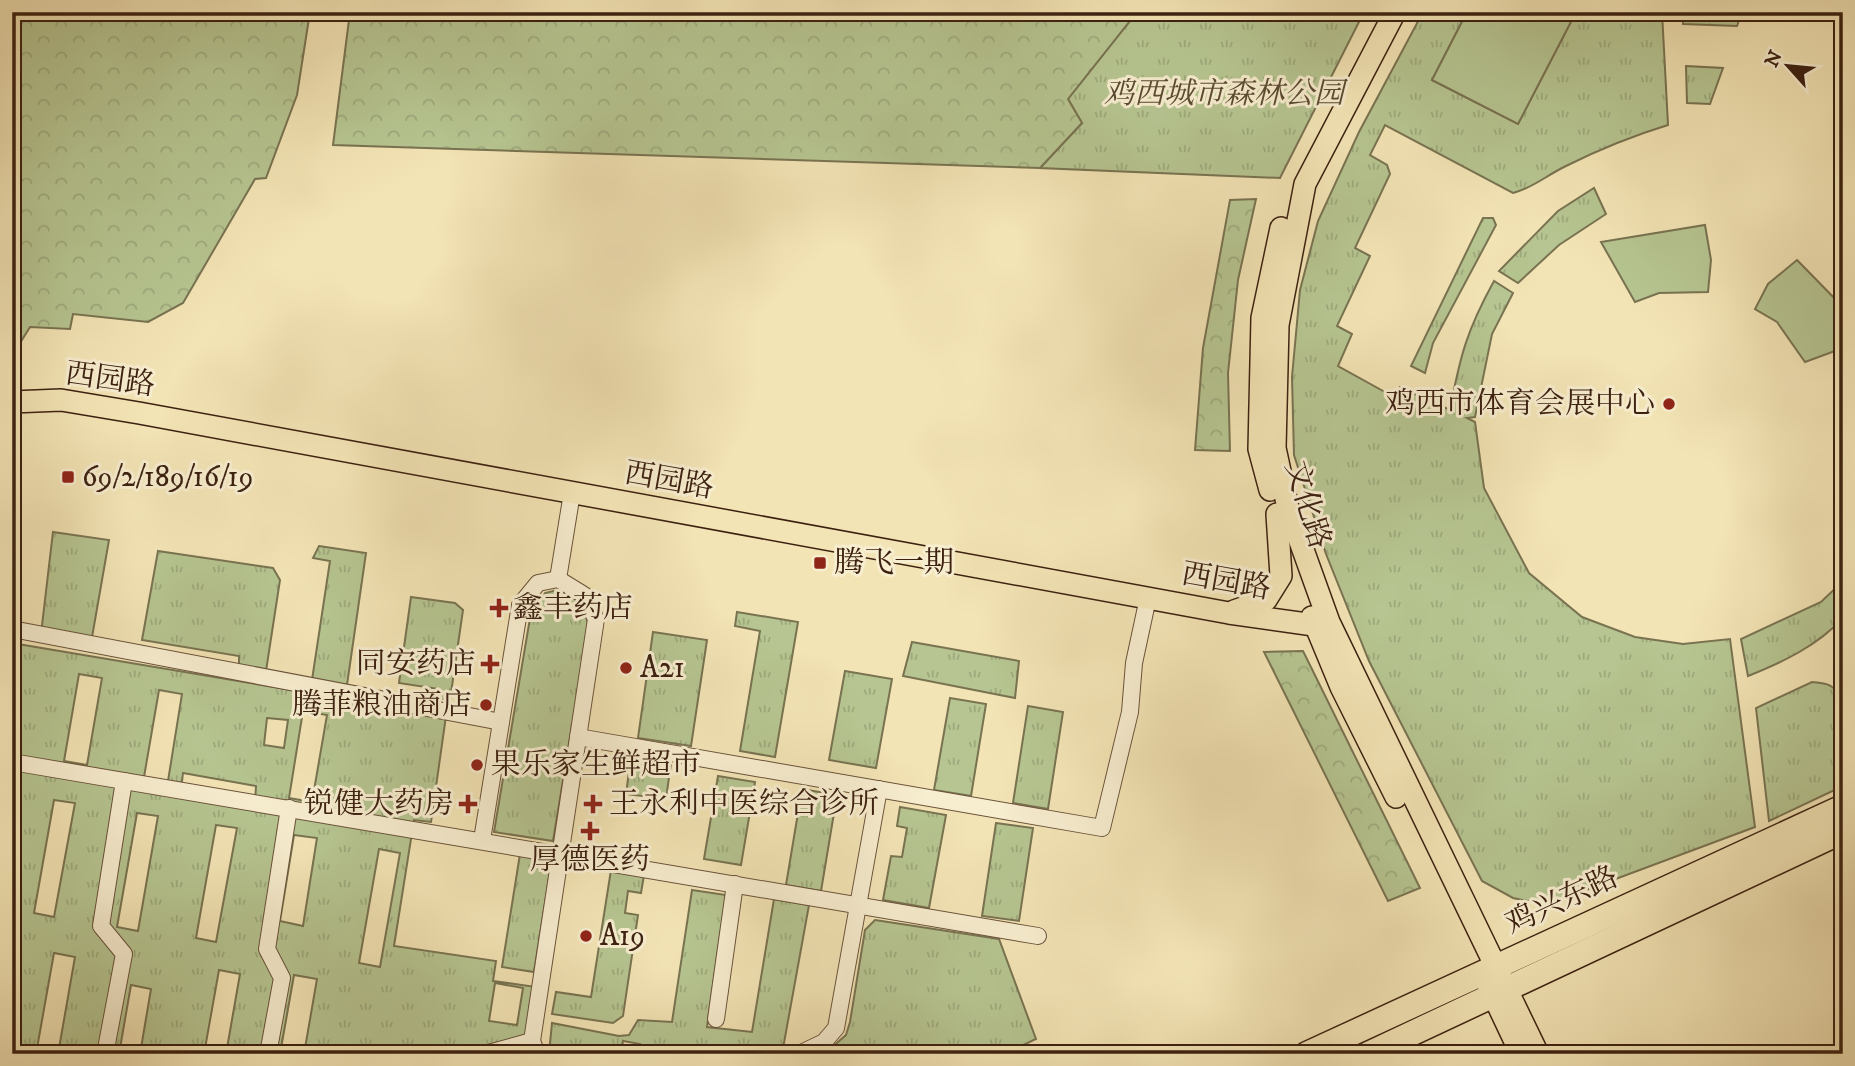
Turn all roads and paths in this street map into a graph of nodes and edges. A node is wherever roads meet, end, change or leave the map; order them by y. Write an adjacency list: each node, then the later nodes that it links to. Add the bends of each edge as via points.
1 (1381, 12): 5 (main road, 文化路, via 1291,183 1262,318 1259,449)
2 (1395, 12): 9 (main road, 文化路, via 1306,184 1278,325 1275,447)
3 (12, 402): 4 (main road, 西园路, via 61,400)
4 (572, 493): 6 (street); 7 (main road, 西园路)
5 (1277, 514): 8 (main road, via 1281,576 1266,600); 9 (main road, 文化路)
6 (558, 579): 11 (street, via 538,583 520,605); 12 (street, via 584,596 596,619)
7 (1148, 598): 8 (main road, 西园路); 15 (street, via 1130,712 1102,828)
8 (1229, 613): 9 (main road, 西园路)
9 (1322, 623): 24 (main road, 文化路, via 1341,687)
10 (12, 629): 11 (street)
11 (501, 722): 19 (street)
12 (578, 737): 15 (street); 20 (street)
13 (12, 762): 14 (street)
14 (124, 780): 17 (street); 28 (street, via 102,926 124,954)
15 (879, 789): 22 (street)
16 (1843, 807): 24 (highway, 鸡兴东路)
17 (289, 808): 19 (street); 29 (street, via 267,949 282,978)
18 (1843, 831): 25 (highway, 鸡兴东路)
19 (482, 840): 20 (street)
20 (561, 853): 21 (street); 27 (street)
21 (735, 884): 22 (street); 26 (street)
22 (859, 906): 23 (street); 31 (street, via 836,1028 824,1042)
23 (1038, 936)
24 (1489, 969): 25 (main road, 文化路); 32 (highway, 鸡兴东路)
25 (1500, 992): 33 (highway, 鸡兴东路); 34 (main road); 35 (main road)
26 (716, 1019)
27 (534, 1047): 30 (street)
28 (105, 1054)
29 (268, 1054)
30 (485, 1054)
31 (799, 1054)
32 (1307, 1054)
33 (1368, 1054)
34 (1521, 1054)
35 (1538, 1054)

